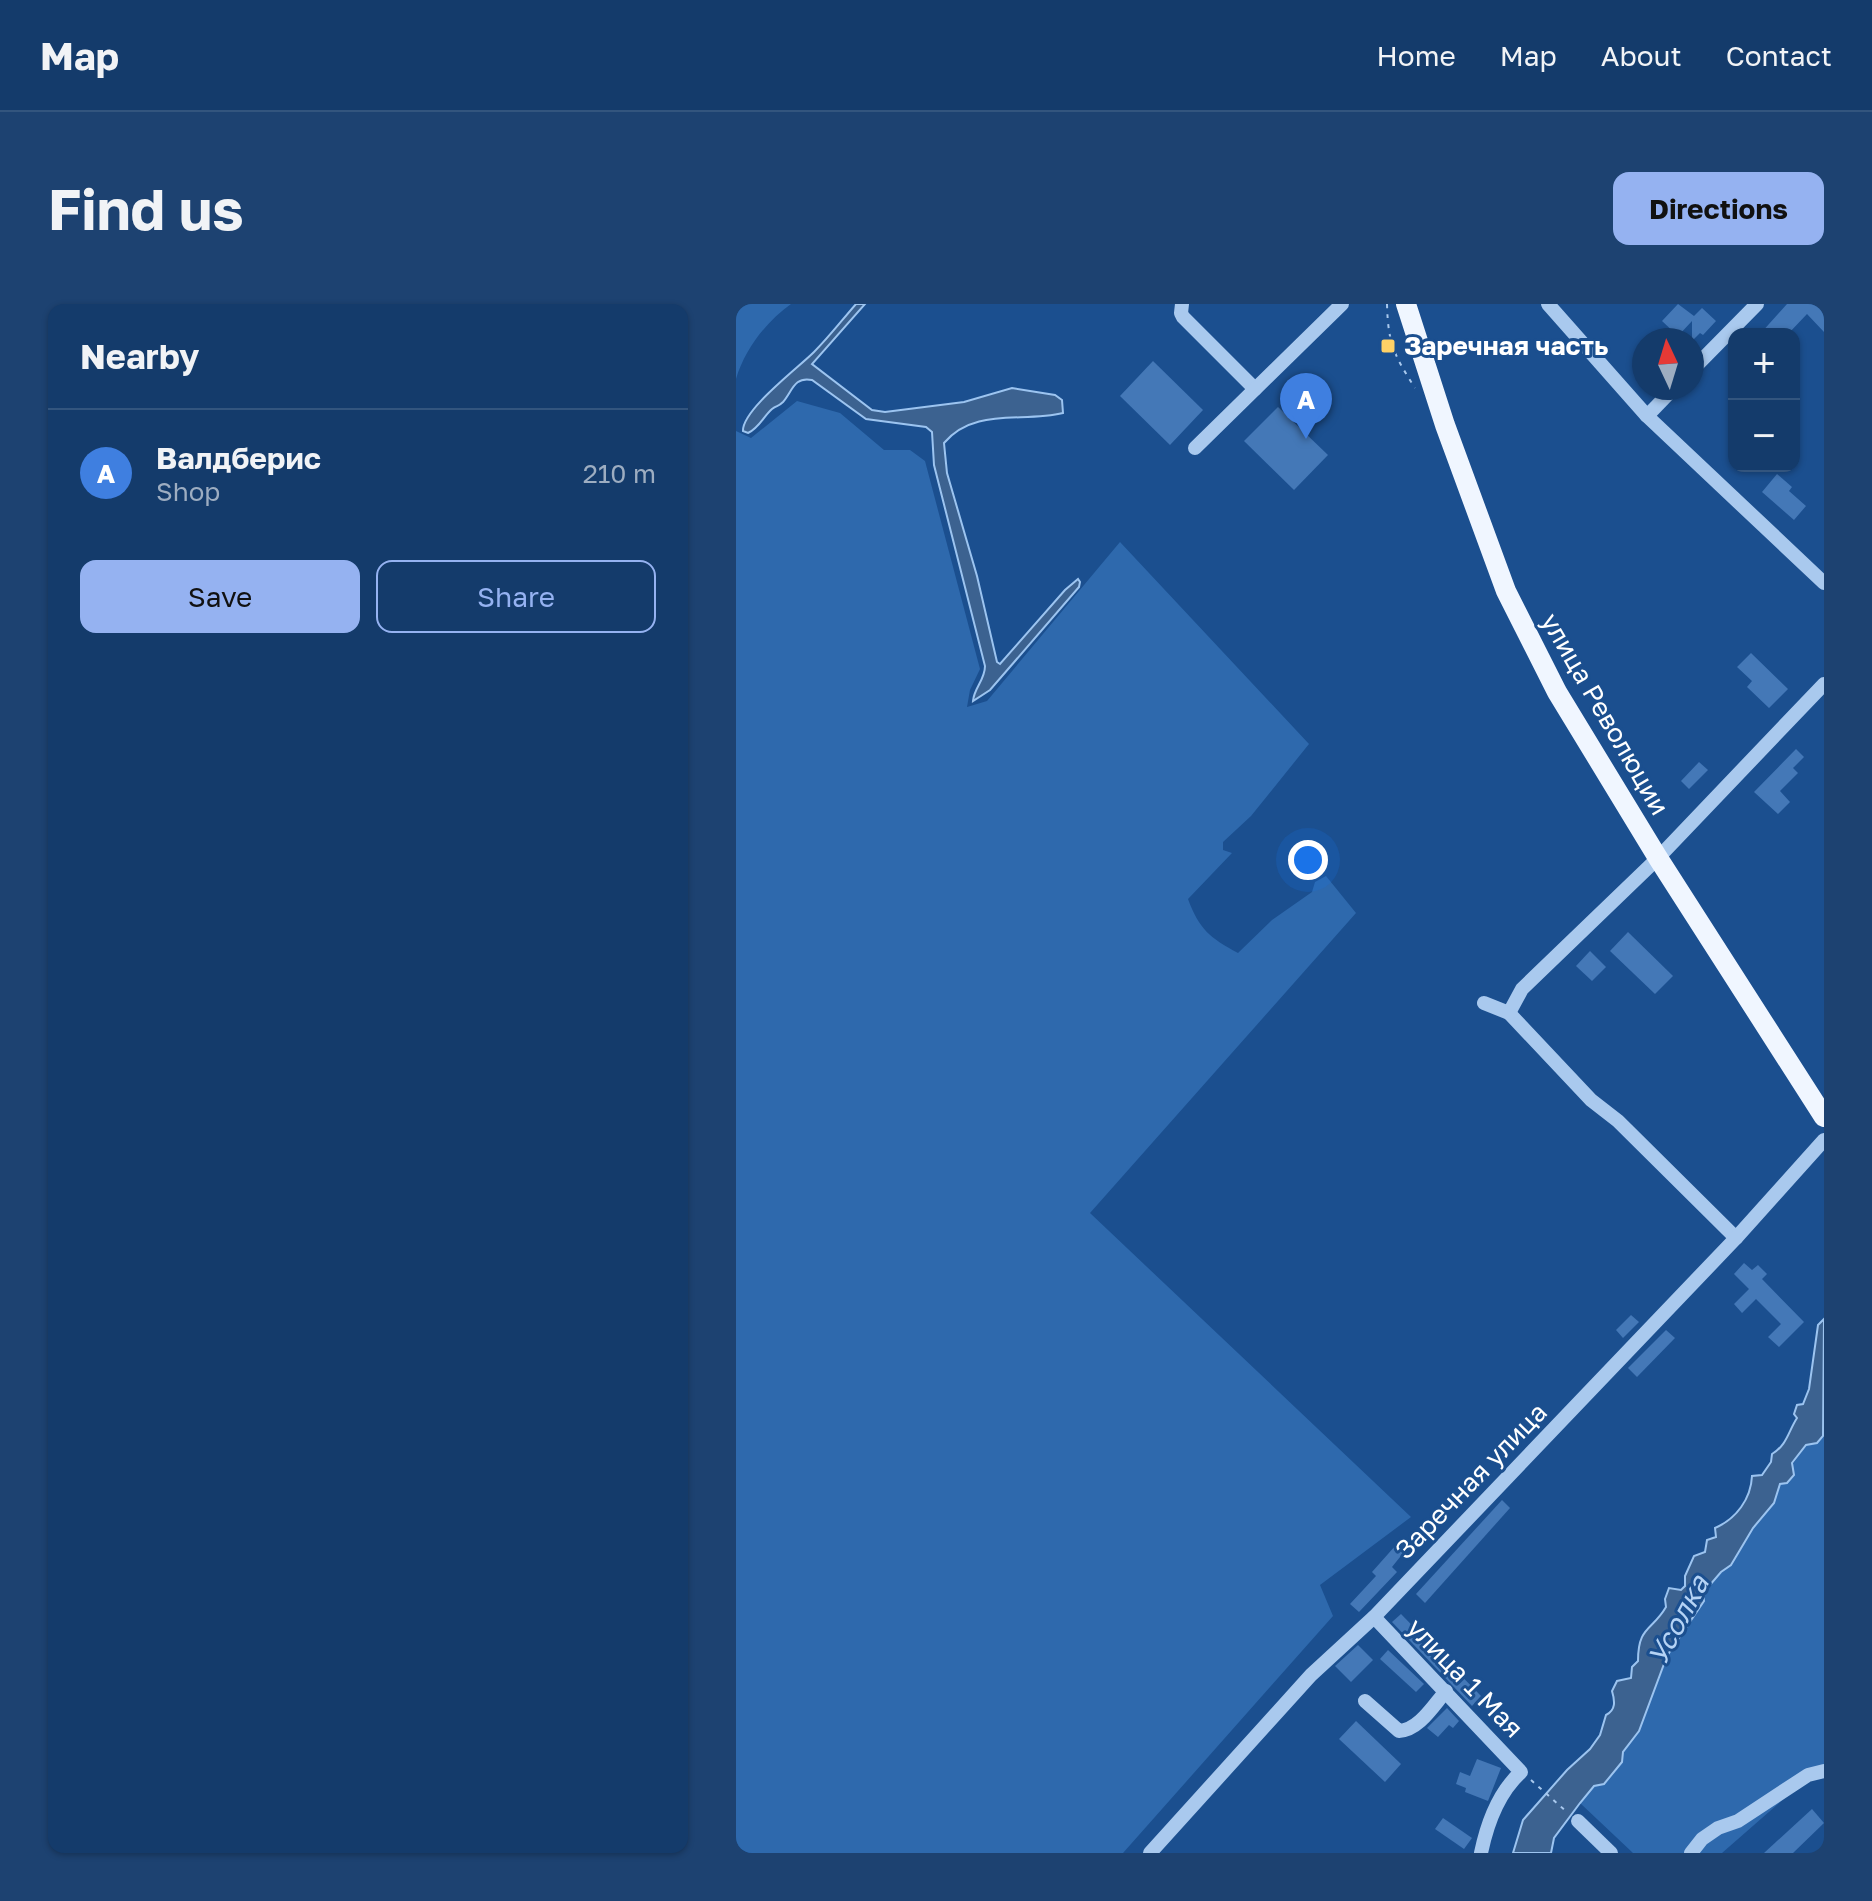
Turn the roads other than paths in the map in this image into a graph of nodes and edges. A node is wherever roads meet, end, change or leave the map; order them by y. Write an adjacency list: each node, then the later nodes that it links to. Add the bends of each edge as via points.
1 (1182, 304): 7 (street, via 1183,317)
2 (1342, 304): 7 (street)
3 (1406, 304): 13 (main road, улица Революции, via 1506,591 1557,692)
4 (1548, 304): 9 (street)
5 (1757, 304): 6 (street)
6 (1704, 358)
7 (1255, 389): 10 (street)
8 (1662, 400): 9 (street)
9 (1647, 416): 11 (street)
10 (1195, 448)
11 (1824, 583)
12 (1824, 684): 13 (street)
13 (1658, 858): 15 (street, via 1522,989); 16 (main road, улица Революции)
14 (1484, 1003): 15 (street)
15 (1509, 1013): 18 (street, via 1591,1100)
16 (1824, 1117)
17 (1824, 1140): 18 (street, Заречная улица)
18 (1736, 1238): 19 (street, Заречная улица)
19 (1374, 1617): 20 (street, улица 1 Мая); 24 (street, Заречная улица, via 1311,1675)
20 (1446, 1691): 21 (street, via 1408,1731 1399,1731); 25 (street, улица 1 Мая, via 1521,1772 1486,1829)
21 (1365, 1701)
22 (1824, 1771): 27 (street, via 1808,1775 1738,1821 1718,1828)
23 (1578, 1821): 26 (street)
24 (1150, 1853)
25 (1481, 1853)
26 (1611, 1853)
27 (1691, 1853)

